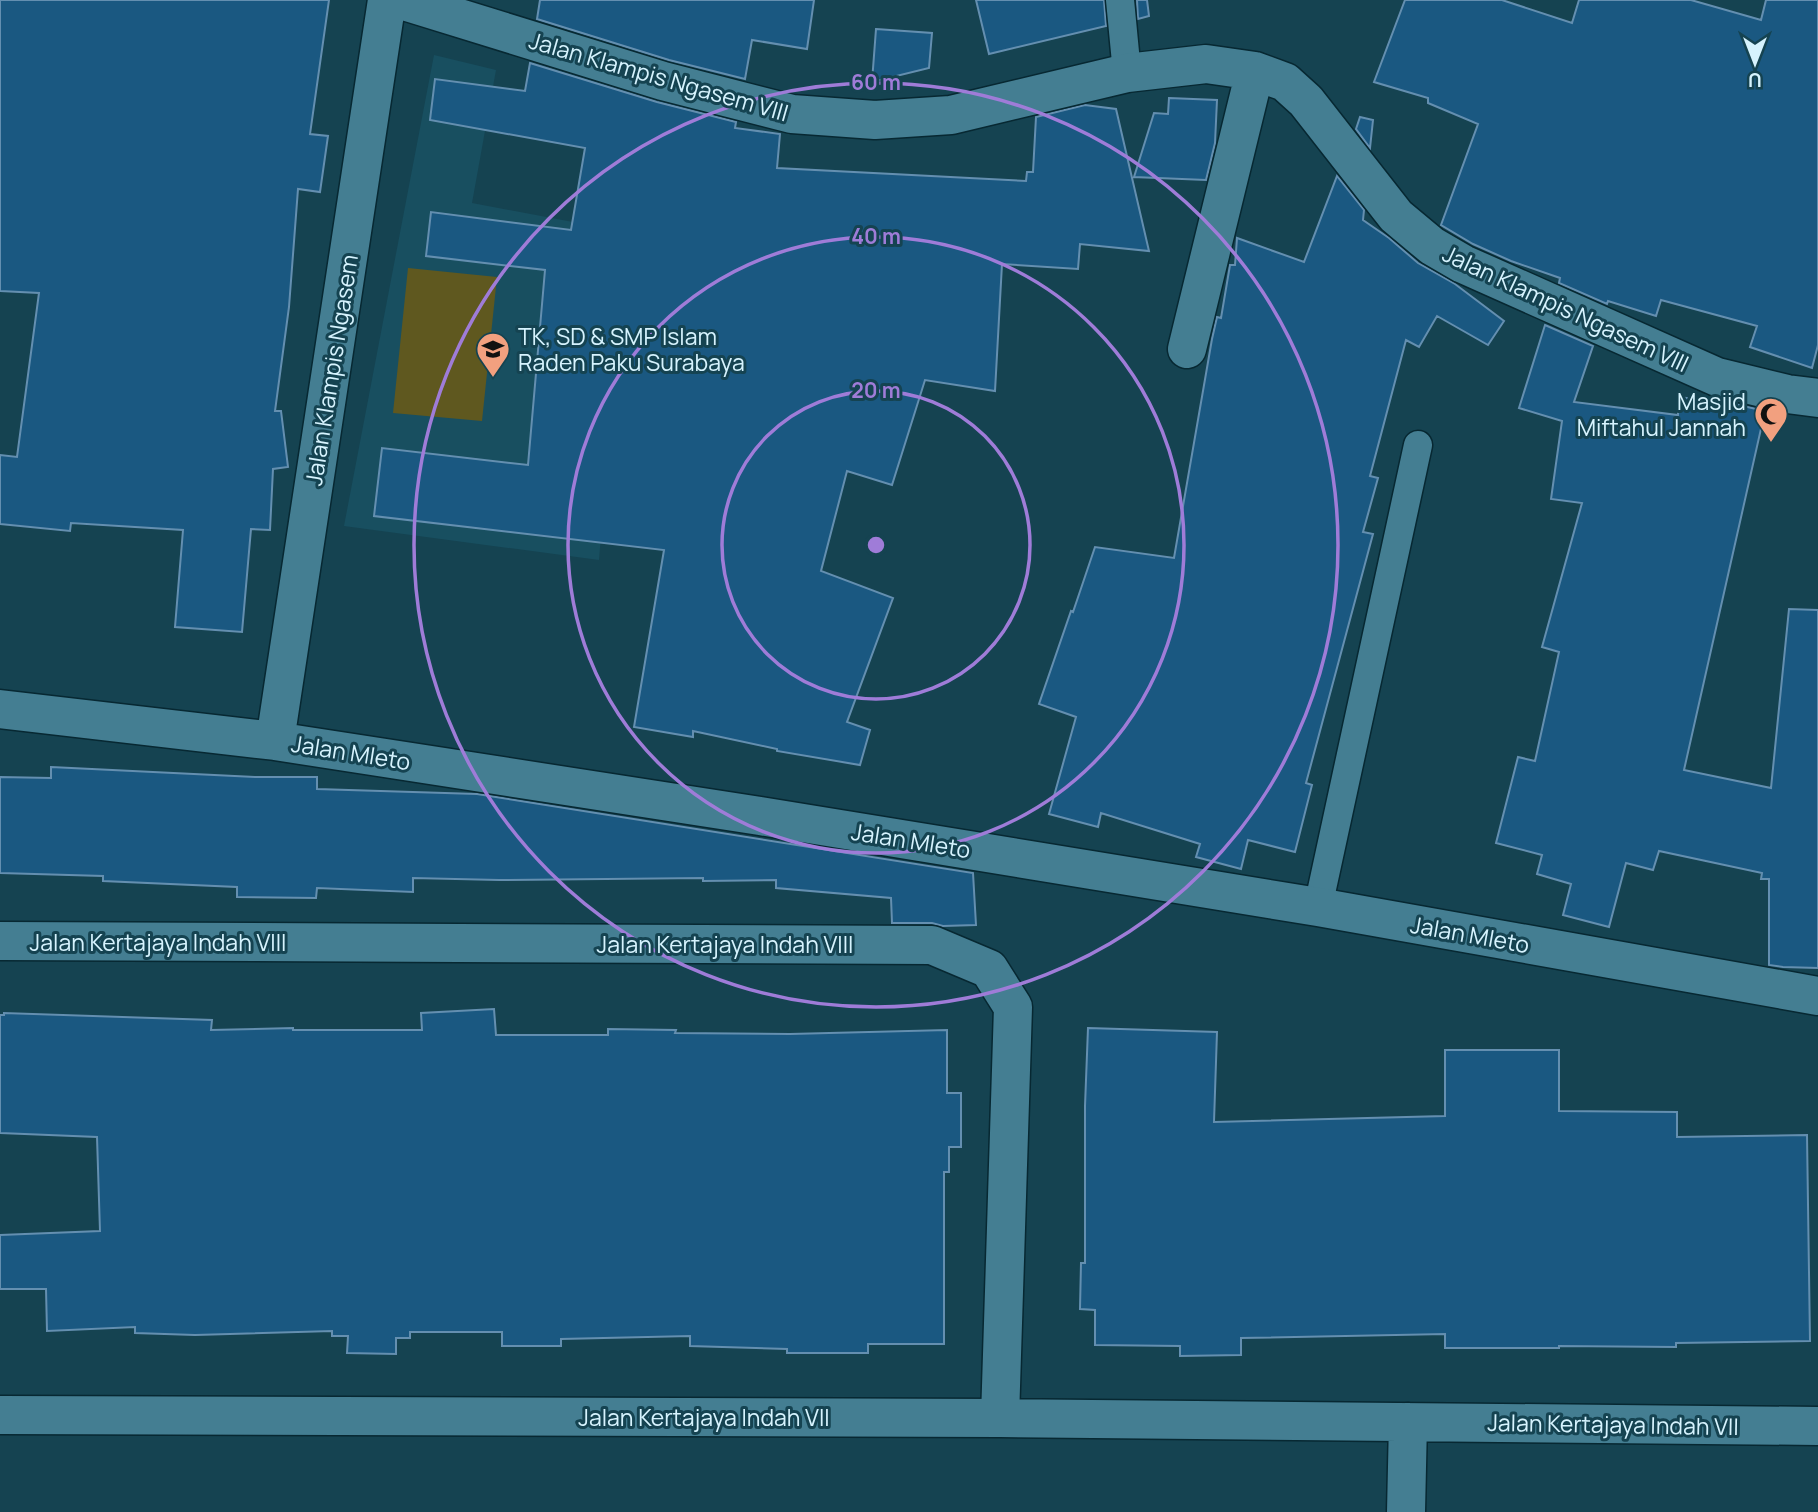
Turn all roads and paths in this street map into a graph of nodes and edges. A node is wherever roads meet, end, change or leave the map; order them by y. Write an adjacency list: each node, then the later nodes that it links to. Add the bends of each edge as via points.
1 (387, 0): 10 (street, Jalan Klampis Ngasem)
2 (401, 0): 5 (street, Jalan Klampis Ngasem VIII, via 663,81 792,114 876,120 951,115)
3 (1120, 0): 5 (lane)
4 (1255, 71): 5 (street, Jalan Klampis Ngasem VIII, via 1206,64); 6 (street); 7 (street, Jalan Klampis Ngasem VIII, via 1285,82 1306,101 1396,216 1432,247 1717,377)
5 (1127, 73)
6 (1187, 349)
7 (1818, 398)
8 (1418, 445): 11 (lane)
9 (0, 709): 10 (street, Jalan Mleto)
10 (275, 741): 11 (street, Jalan Mleto)
11 (1318, 907): 13 (street, Jalan Mleto)
12 (0, 941): 15 (street, Jalan Kertajaya Indah VIII, via 932,945 989,969 1013,1007)
13 (1818, 996)
14 (0, 1415): 15 (street, Jalan Kertajaya Indah VII)
15 (1000, 1418): 16 (street, Jalan Kertajaya Indah VII)
16 (1408, 1422): 17 (street, Jalan Kertajaya Indah VII); 18 (street)
17 (1818, 1426)
18 (1406, 1512)

